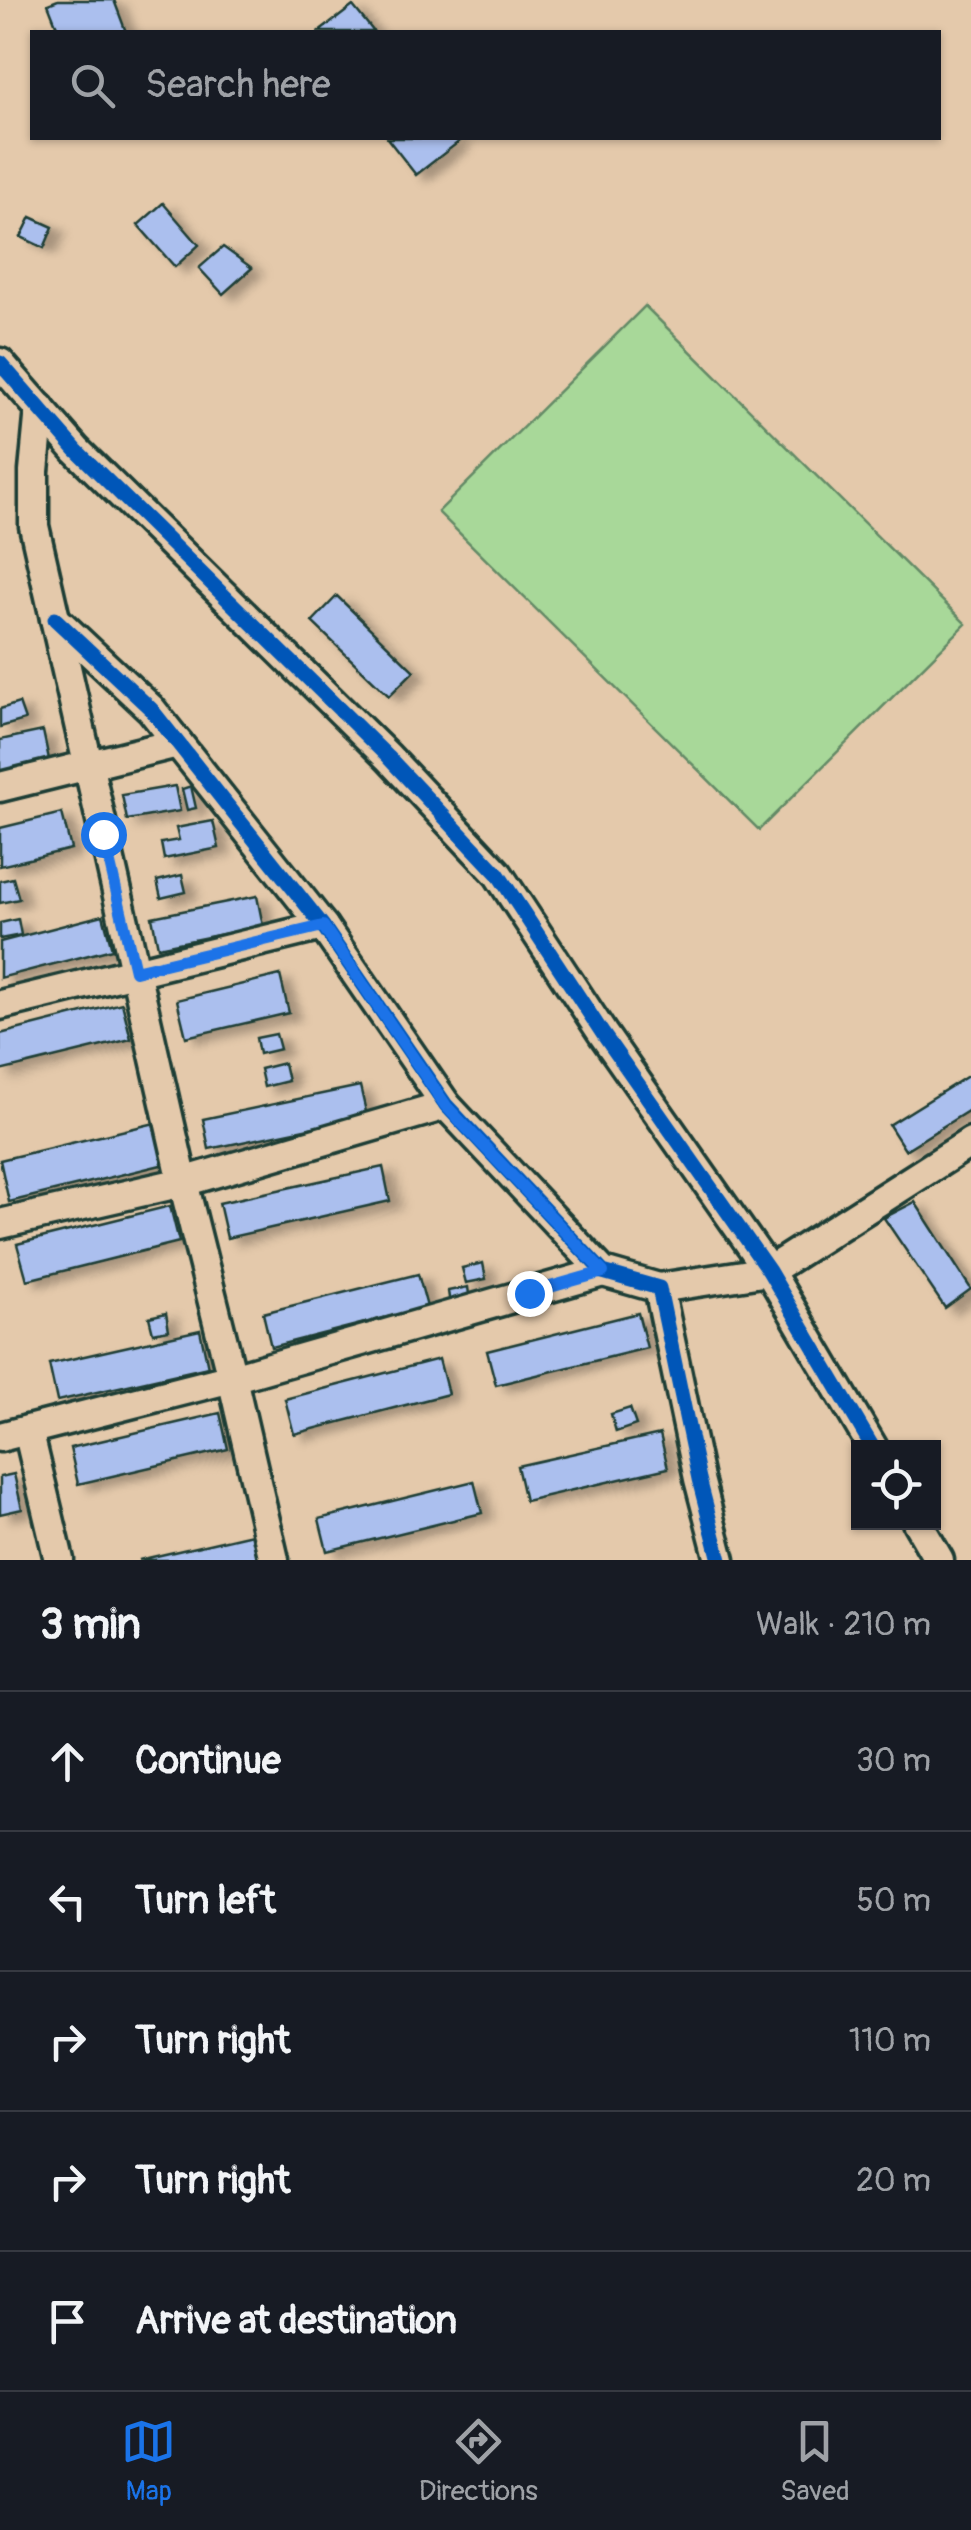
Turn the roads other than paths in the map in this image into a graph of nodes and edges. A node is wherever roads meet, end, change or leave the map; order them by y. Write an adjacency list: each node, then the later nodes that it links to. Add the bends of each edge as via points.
1 (0, 362): 2 (street)
2 (40, 408): 3 (street, via 34,526); 14 (street, via 498,874)
3 (55, 619): 4 (street, via 151,709); 5 (street)
4 (178, 744): 5 (street); 7 (street)
5 (87, 766): 6 (street); 8 (street)
6 (0, 787)
7 (323, 926): 8 (street); 10 (street)
8 (135, 971): 9 (street); 12 (street)
9 (0, 1006)
10 (446, 1106): 12 (street); 15 (street)
11 (971, 1142): 14 (street)
12 (182, 1182): 13 (street); 17 (street)
13 (0, 1224)
14 (768, 1271): 16 (street); 20 (street)
15 (603, 1272): 16 (street); 17 (street)
16 (659, 1288): 24 (street)
17 (232, 1378): 18 (street); 23 (street)
18 (28, 1430): 19 (street); 22 (street)
19 (0, 1437)
20 (868, 1440)
21 (922, 1530): 25 (street)
22 (59, 1560)
23 (274, 1560)
24 (720, 1560)
25 (939, 1560)

